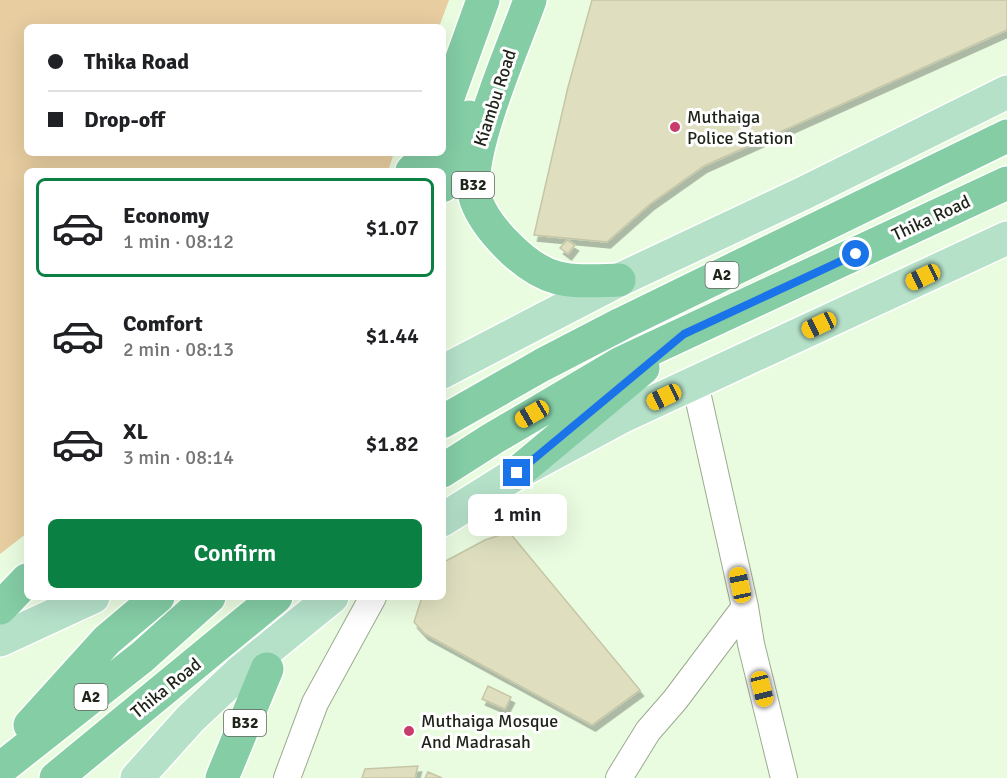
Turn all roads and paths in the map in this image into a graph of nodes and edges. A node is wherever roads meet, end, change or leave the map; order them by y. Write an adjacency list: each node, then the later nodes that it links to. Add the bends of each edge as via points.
1 (483, 0): 5 (highway)
2 (513, 0): 9 (highway, Kiambu Road / B32)
3 (530, 0): 12 (highway, Kiambu Road / B32, via 477,151 473,182 476,199 502,240 538,271 565,281)
4 (1007, 92): 12 (main road)
5 (446, 103)
6 (1007, 136): 16 (highway, A2, via 621,324)
7 (426, 156): 8 (highway)
8 (415, 168)
9 (446, 176)
10 (1007, 183): 13 (highway, Thika Road / A2)
11 (1007, 238): 15 (main road)
12 (619, 280): 14 (main road)
13 (684, 334): 17 (highway, Thika Road / A2, via 573,390); 18 (highway)
14 (446, 370)
15 (694, 383): 18 (main road); 27 (street)
16 (446, 420)
17 (446, 468)
18 (517, 473): 19 (main road)
19 (446, 517)
20 (24, 583): 28 (highway)
21 (87, 600): 30 (main road)
22 (154, 600): 32 (highway, via 106,640)
23 (206, 600): 33 (highway, A2, via 142,657)
24 (272, 600): 34 (highway, Thika Road / A2)
25 (328, 600): 35 (main road, Thika Road, via 241,671 190,719)
26 (347, 600): 29 (street)
27 (745, 607): 38 (street, via 648,731); 39 (street)
28 (0, 608)
29 (367, 608): 37 (street, via 315,703)
30 (0, 640)
31 (267, 669): 36 (highway, B32)
32 (0, 760)
33 (0, 769)
34 (56, 778)
35 (137, 778)
36 (222, 778)
37 (287, 778)
38 (619, 778)
39 (784, 778)

